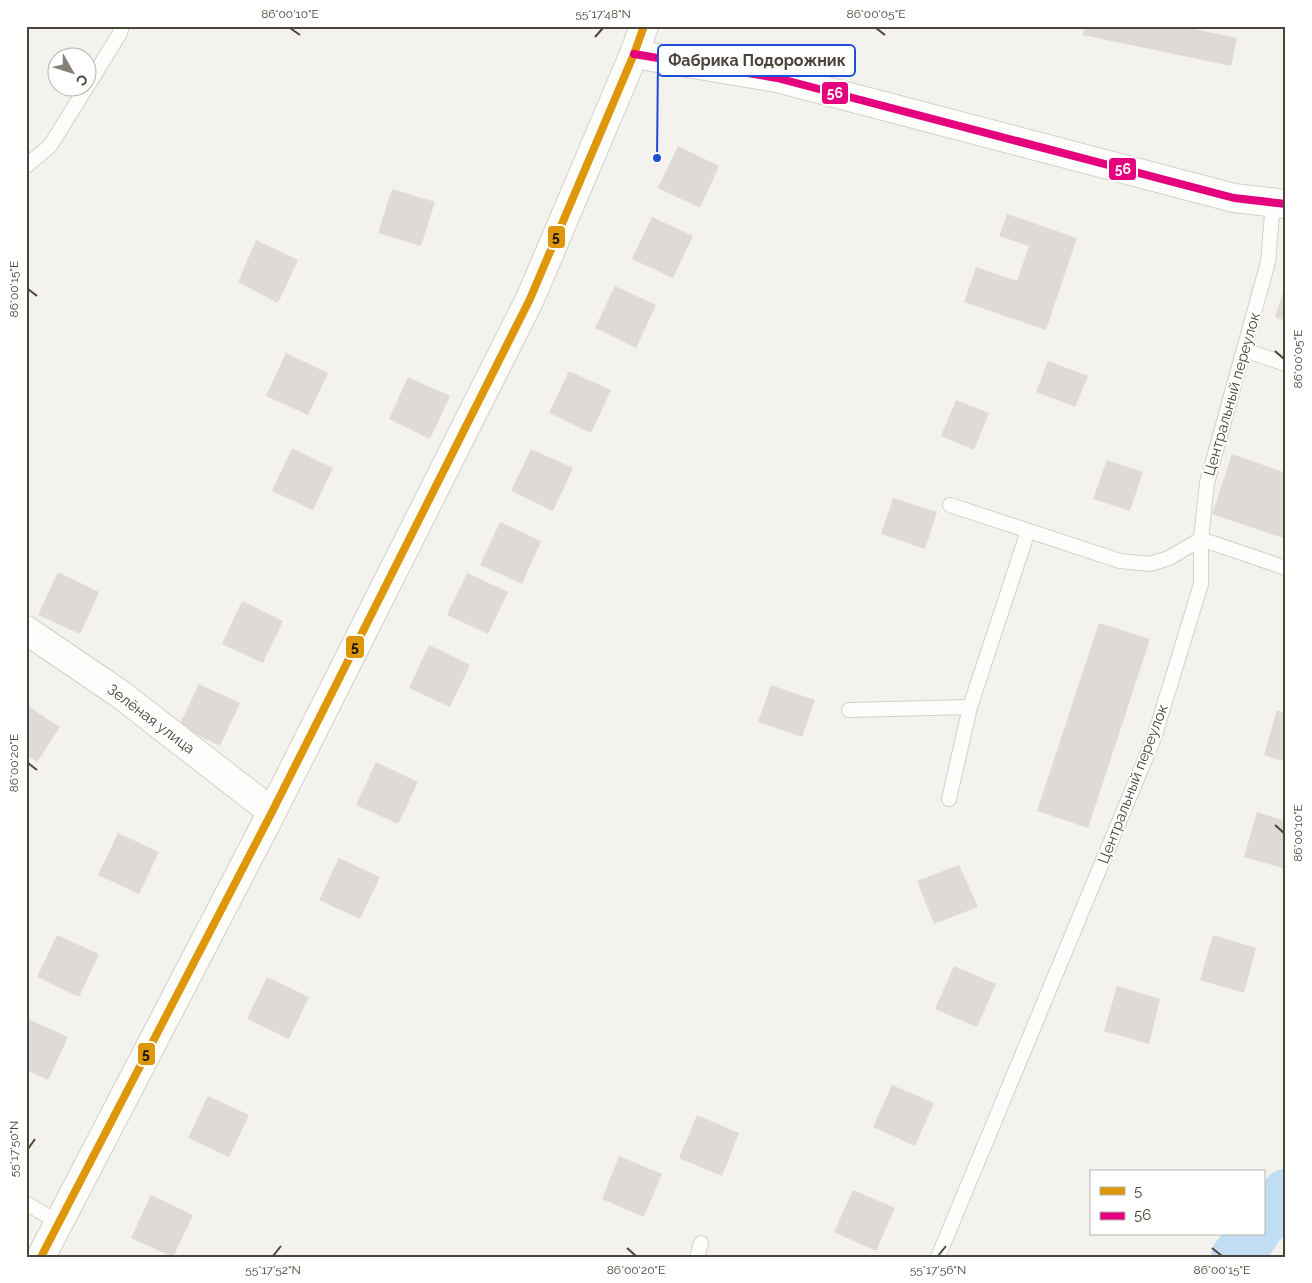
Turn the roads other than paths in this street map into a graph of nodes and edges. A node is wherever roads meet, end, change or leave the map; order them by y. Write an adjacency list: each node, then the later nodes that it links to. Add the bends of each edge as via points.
1 (122, 26): 4 (lane)
2 (644, 26): 3 (street)
3 (634, 54): 7 (street, Центральный переулок, via 777,78 1234,198); 18 (street, via 530,299)
4 (98, 68)
5 (80, 98): 6 (lane, via 50,146)
6 (26, 166)
7 (1279, 204): 8 (lane, Центральный переулок, via 1268,262)
8 (1244, 350): 9 (lane); 12 (lane, Центральный переулок, via 1207,483)
9 (1286, 364)
10 (950, 505): 11 (lane)
11 (1028, 530): 12 (lane, via 1120,561 1150,564 1169,558); 15 (lane)
12 (1201, 539): 13 (lane); 22 (lane, Центральный переулок, via 1201,584 1154,738)
13 (1286, 568)
14 (26, 630): 18 (street, Зелёная улица, via 120,694)
15 (970, 707): 16 (lane); 17 (lane)
16 (849, 710)
17 (949, 799)
18 (272, 812): 20 (street)
19 (26, 1203): 20 (lane)
20 (59, 1223): 21 (street)
21 (42, 1257)
22 (938, 1257)

